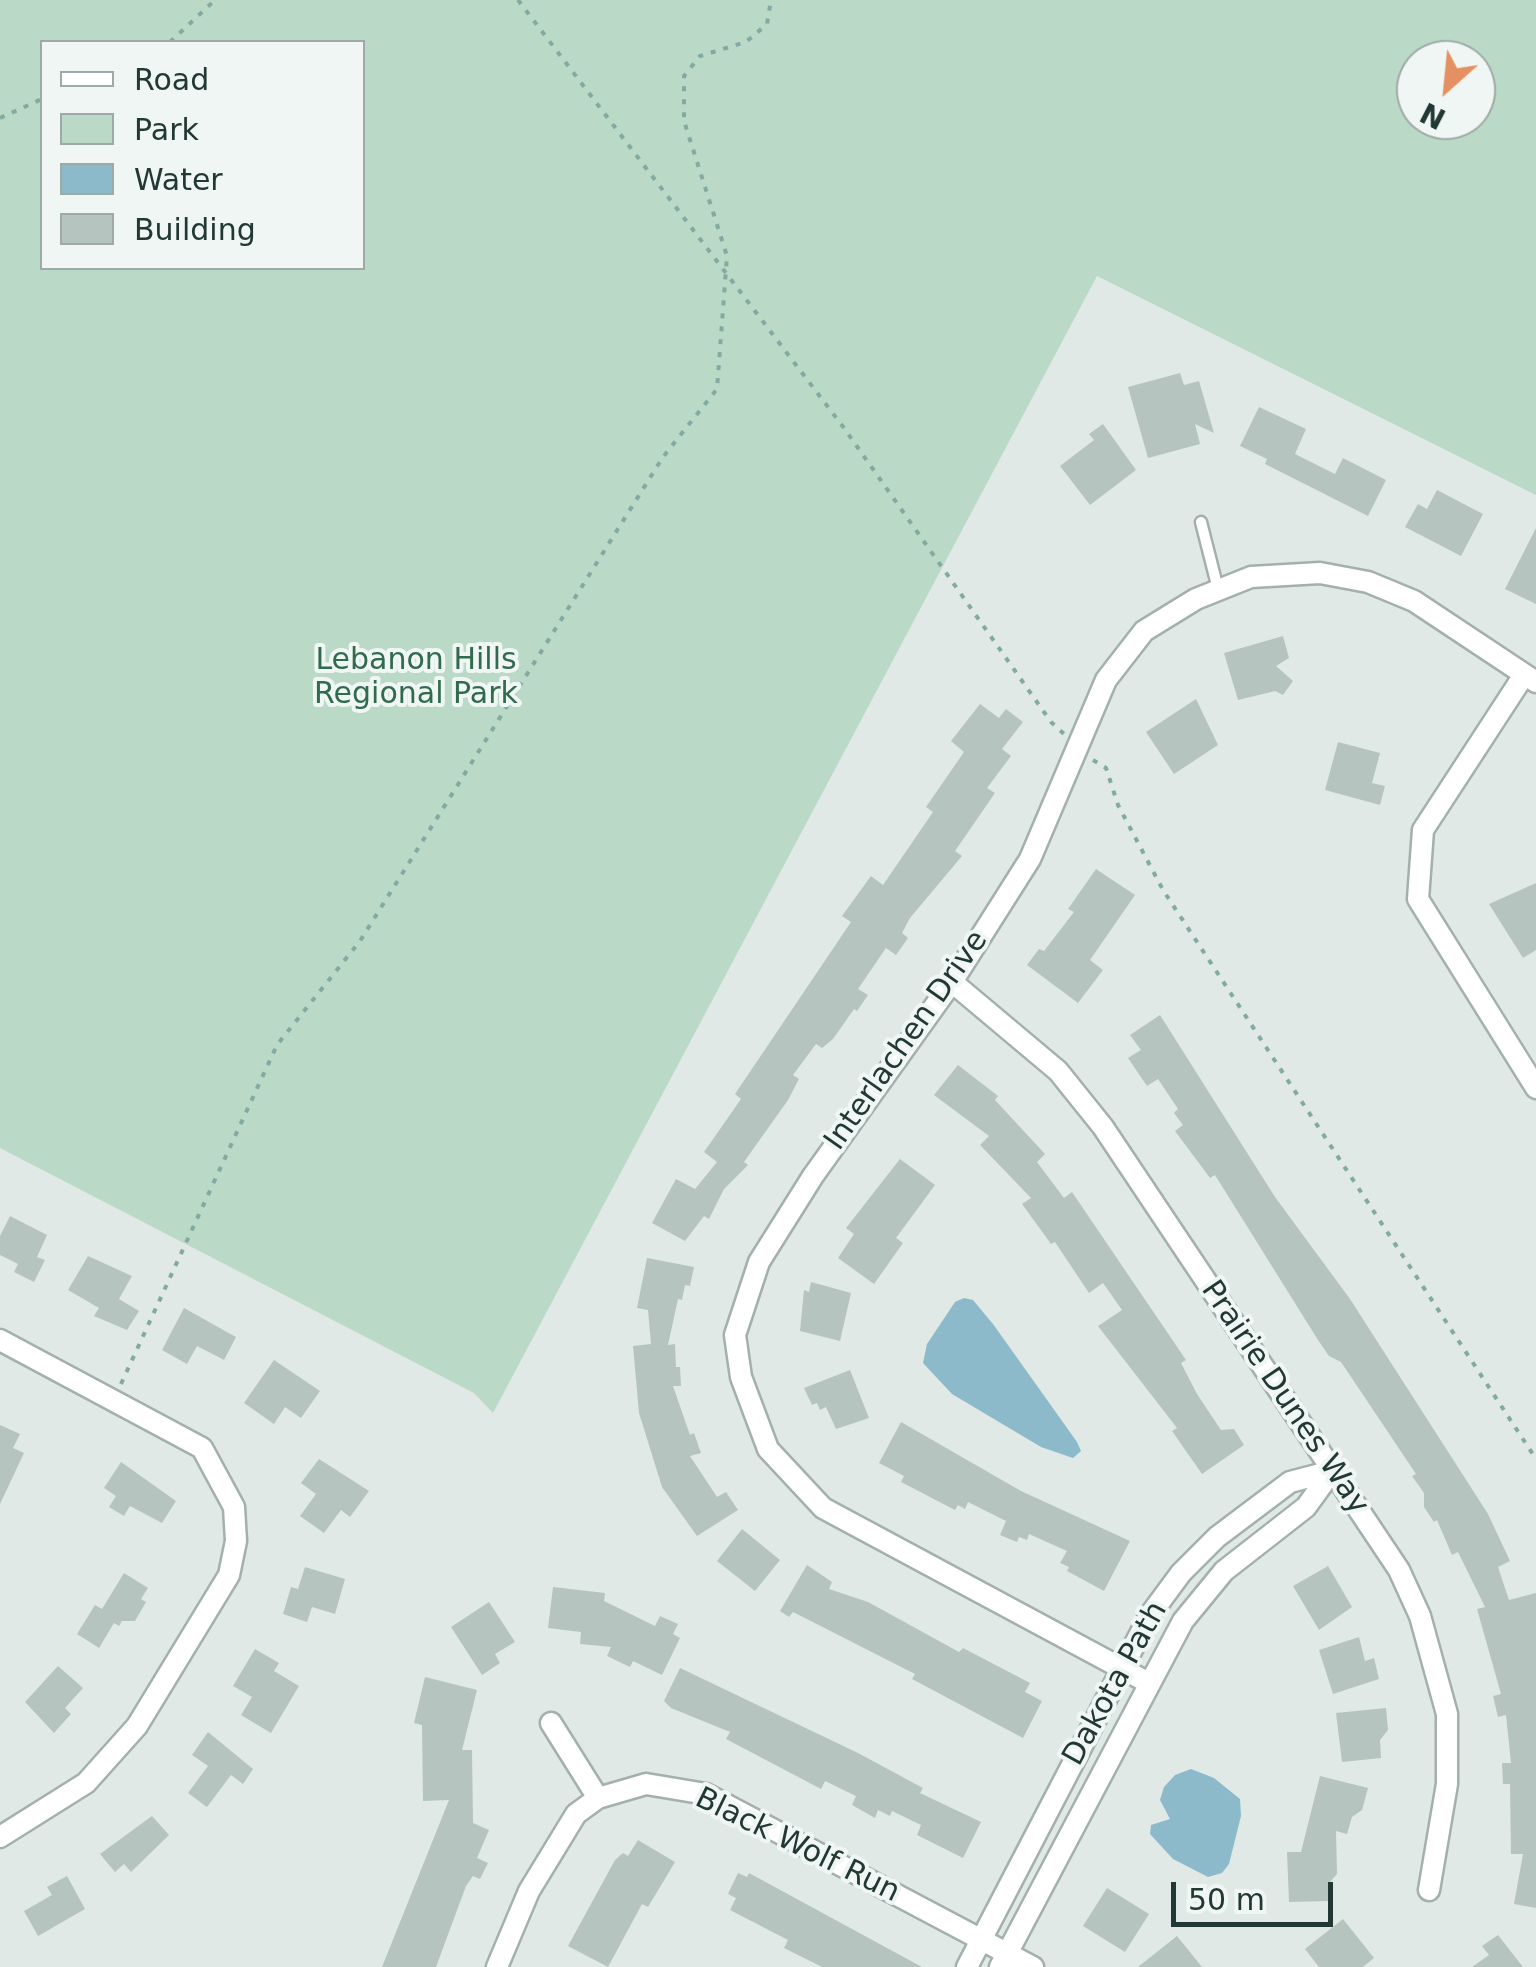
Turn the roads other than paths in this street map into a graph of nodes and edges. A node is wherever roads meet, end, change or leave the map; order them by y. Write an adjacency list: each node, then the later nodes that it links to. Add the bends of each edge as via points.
1 (1201, 522): 2 (lane)
2 (1218, 590): 3 (street, Interlachen Drive, via 1250,577 1320,573 1368,582 1414,601); 4 (street, Interlachen Drive, via 1144,631 1106,680 1030,859)
3 (1530, 678): 5 (street, via 1423,830 1418,899)
4 (952, 982): 7 (street, Prairie Dunes Way, via 1058,1071 1103,1128); 8 (street, Interlachen Drive, via 758,1262 735,1334 741,1378 768,1448 823,1508)
5 (1536, 1088)
6 (0, 1340): 12 (street, via 202,1448 234,1507 236,1541 228,1575 137,1726 86,1784)
7 (1332, 1471): 8 (street, Dakota Path, via 1290,1482 1217,1536 1150,1615); 9 (street, Dakota Path, via 1306,1507 1224,1571 1183,1621); 13 (street, Prairie Dunes Way, via 1400,1570 1447,1714 1447,1784)
8 (1122, 1668): 9 (street, Interlachen Drive); 14 (street, Dakota Path)
9 (1147, 1682): 15 (street, Dakota Path)
10 (552, 1723): 11 (street)
11 (598, 1798): 14 (street, Black Wolf Run, via 646,1784 706,1794); 16 (street, Black Wolf Run, via 561,1835)
12 (0, 1837)
13 (1429, 1890)
14 (981, 1940): 15 (street, Black Wolf Run); 17 (street, Dakota Path)
15 (1003, 1960): 18 (street, Black Wolf Run)
16 (497, 1967)
17 (967, 1967)
18 (1033, 1967)

